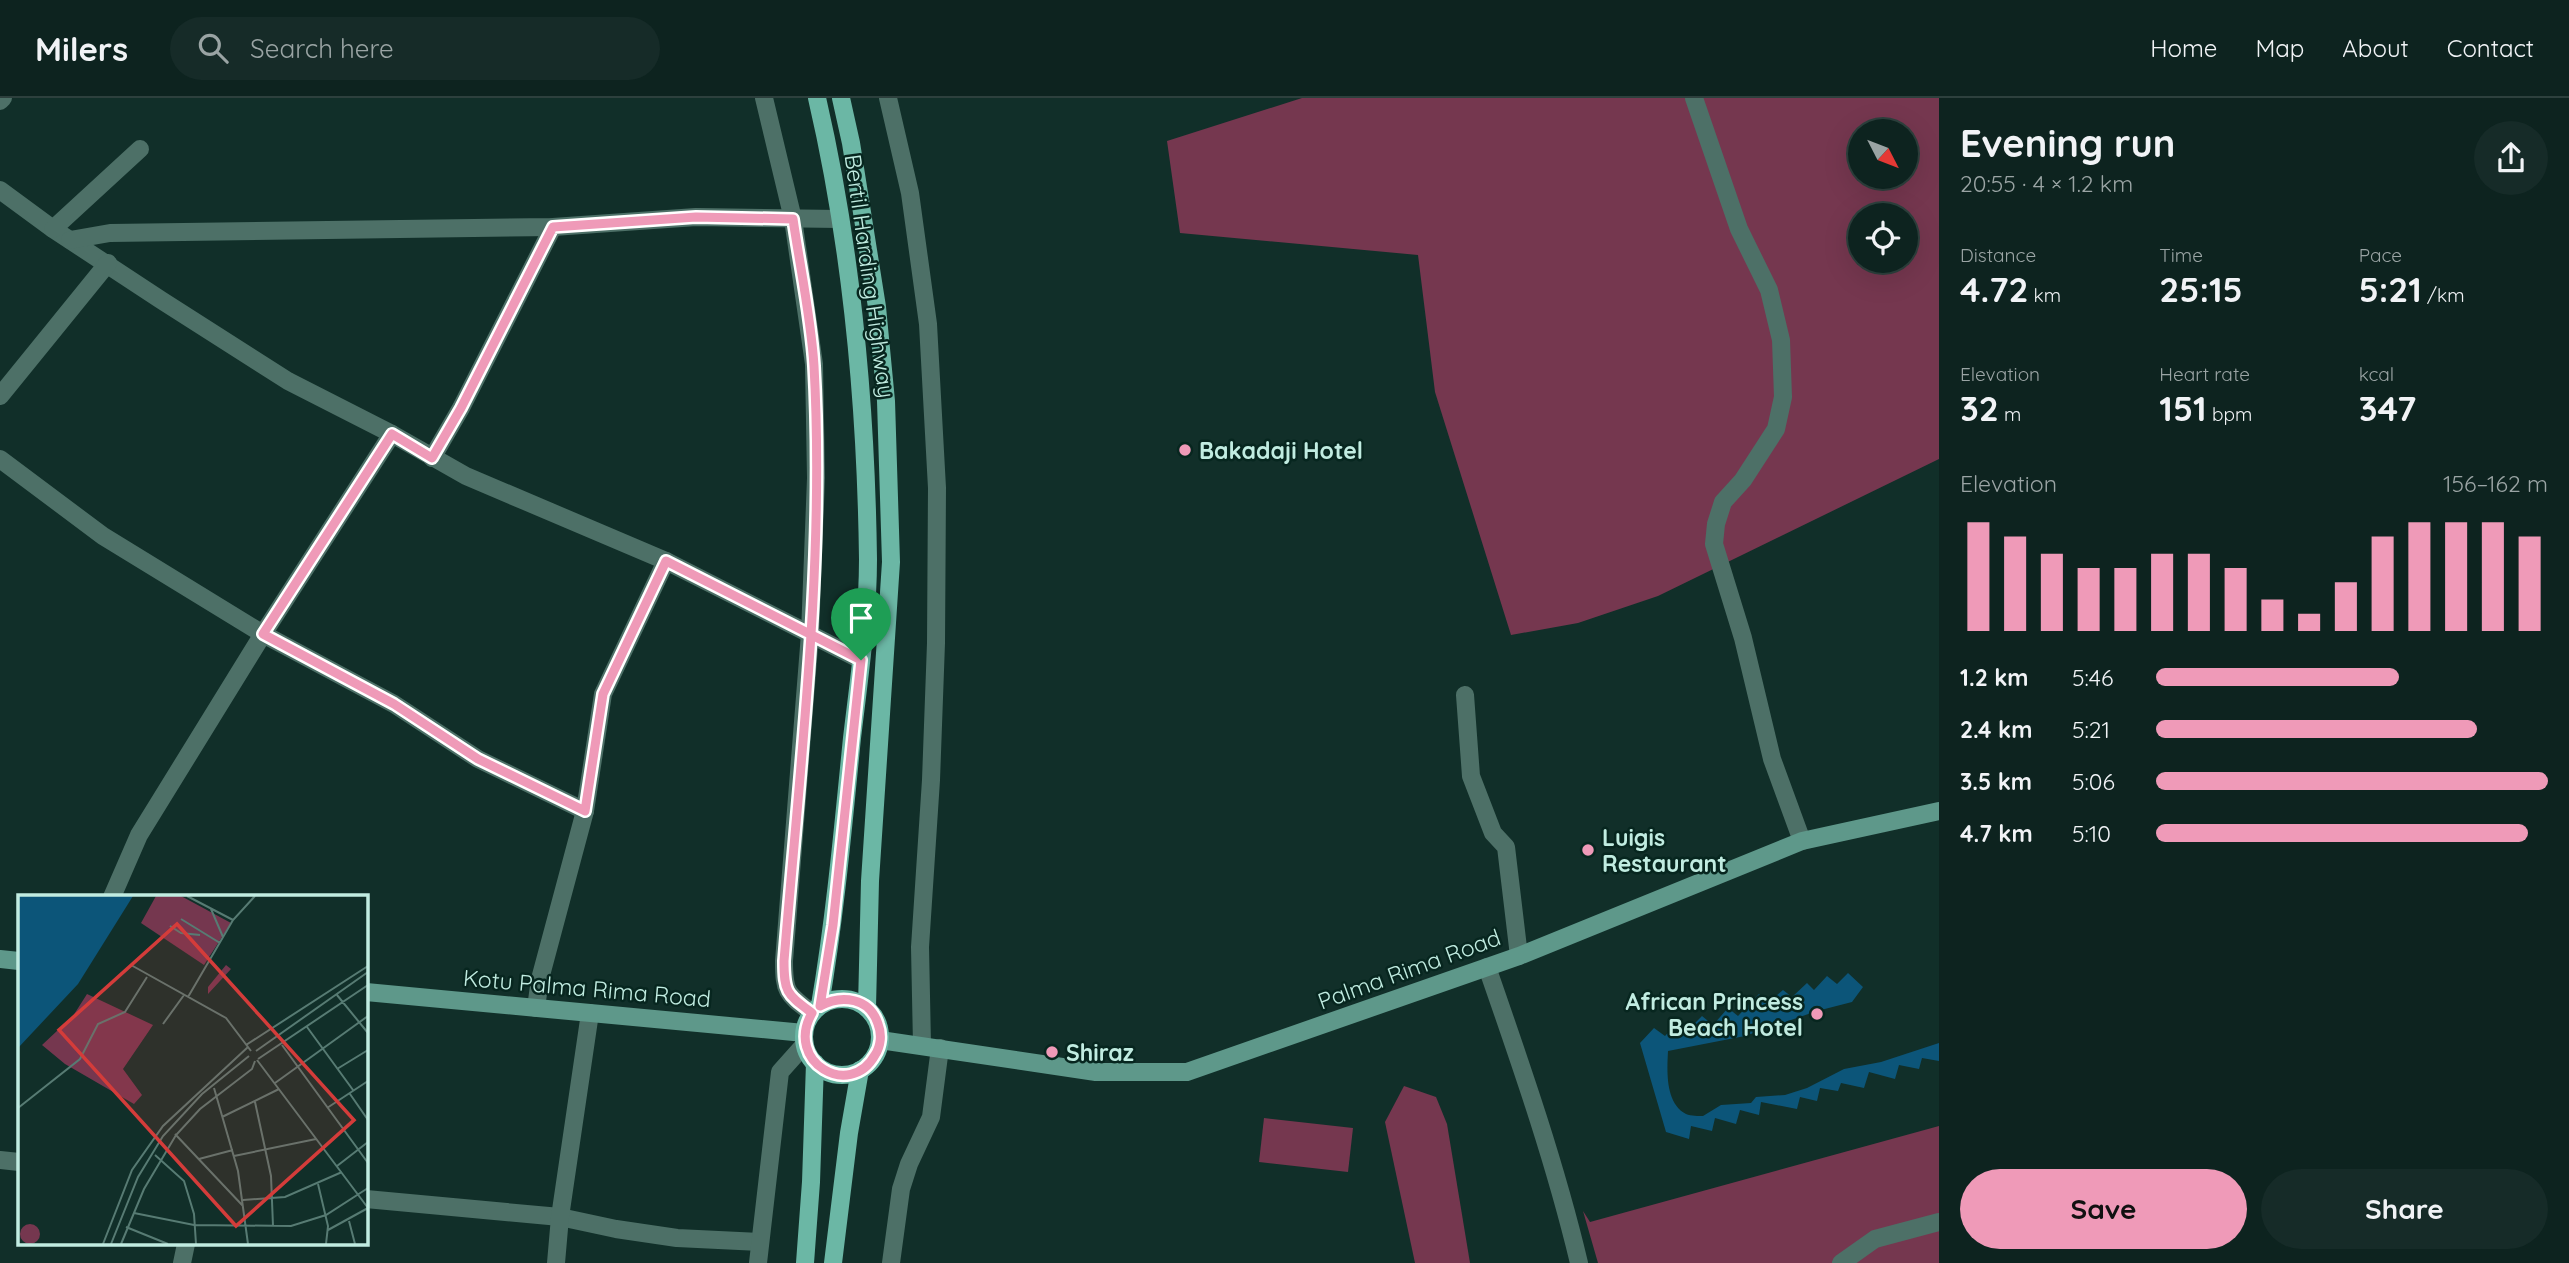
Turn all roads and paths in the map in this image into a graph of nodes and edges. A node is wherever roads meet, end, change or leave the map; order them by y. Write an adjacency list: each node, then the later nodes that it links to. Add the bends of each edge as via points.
1 (764, 98): 8 (street)
2 (817, 98): 9 (main road, Bertil Harding Highway)
3 (841, 98): 32 (main road, Bertil Harding Highway, via 877,307 886,401 891,562)
4 (888, 98): 38 (street, via 910,193 928,324 936,461 936,643 920,947)
5 (1694, 98): 25 (street, via 1740,229 1769,290 1781,340 1783,397 1776,429 1723,502 1714,544 1743,638 1772,759)
6 (140, 149): 11 (street)
7 (0, 190): 11 (street)
8 (793, 219): 9 (street); 10 (street, via 696,217); 20 (street, via 814,364 816,478)
9 (840, 219): 21 (main road, Bertil Harding Highway, via 863,402 868,562)
10 (553, 227): 12 (street, via 110,233); 16 (street)
11 (54, 229): 12 (street)
12 (70, 240): 13 (street)
13 (108, 264): 14 (street); 15 (street, via 288,381)
14 (0, 396)
15 (392, 434): 16 (street); 19 (street)
16 (432, 458): 18 (street)
17 (0, 459): 19 (street, via 103,536)
18 (666, 561): 20 (street); 23 (street, via 603,694)
19 (263, 634): 23 (street, via 394,704 478,759); 26 (street, via 139,835)
20 (810, 634): 21 (street); 34 (street, via 784,982 790,996)
21 (861, 660): 34 (main road, Bertil Harding Highway, via 833,925)
22 (1465, 695): 27 (street, via 1471,776 1493,833 1506,847)
23 (585, 811): 33 (street)
24 (1939, 811): 25 (street, Palma Rima Road)
25 (1801, 841): 27 (street, Palma Rima Road)
26 (113, 895)
27 (1519, 956): 30 (street, Palma Rima Road)
28 (0, 959): 29 (street)
29 (18, 961)
30 (1487, 967): 38 (street, Palma Rima Road, via 1187,1072 1096,1072); 52 (street, via 1530,1090)
31 (368, 992): 33 (street, Kotu Palma Rima Road)
32 (867, 1007): 34 (main road, via 841,998); 37 (main road, Bertil Harding Highway, via 878,1022)
33 (536, 1008): 35 (street, Kotu Palma Rima Road)
34 (816, 1009): 36 (main road, Bertil Harding Highway)
35 (590, 1013): 36 (street, Kotu Palma Rima Road); 44 (street)
36 (804, 1039): 39 (main road); 46 (street, via 780,1072)
37 (880, 1040): 38 (street, Palma Rima Road); 40 (main road, via 874,1058)
38 (931, 1046): 51 (street, via 931,1118 901,1188)
39 (815, 1063): 40 (main road, via 834,1074); 49 (main road)
40 (860, 1070): 50 (main road)
41 (0, 1160): 42 (street)
42 (18, 1162)
43 (368, 1199): 44 (street)
44 (560, 1217): 46 (street, via 677,1238); 47 (street)
45 (1939, 1222): 53 (street, via 1875,1240)
46 (760, 1242): 48 (street)
47 (556, 1263)
48 (758, 1263)
49 (805, 1263)
50 (833, 1263)
51 (891, 1263)
52 (1579, 1263)
53 (1841, 1263)

